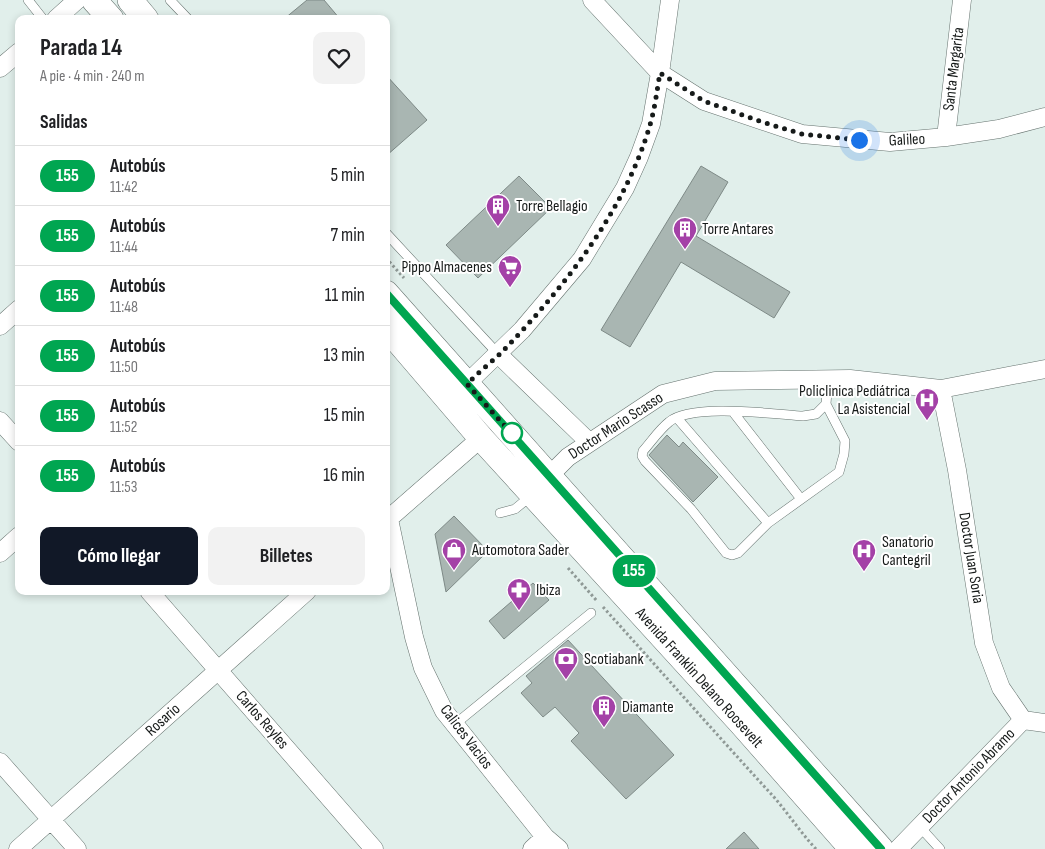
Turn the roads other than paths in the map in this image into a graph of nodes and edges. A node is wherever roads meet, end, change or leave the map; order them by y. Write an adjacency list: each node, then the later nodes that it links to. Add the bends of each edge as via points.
1 (28, 0): 9 (lane)
2 (77, 0): 10 (street)
3 (94, 0): 11 (main road)
4 (130, 0): 12 (main road)
5 (170, 0): 13 (lane)
6 (592, 0): 16 (street, Galileo)
7 (670, 0): 16 (street)
8 (962, 0): 18 (street, Santa Margarita)
9 (40, 15)
10 (60, 15)
11 (107, 15)
12 (143, 15)
13 (184, 15)
14 (15, 55): 15 (street)
15 (0, 68)
16 (660, 73): 18 (street, Galileo, via 704,101 802,134 890,142); 24 (street, via 651,124 625,188 582,259)
17 (1045, 117): 18 (street, Galileo)
18 (946, 138)
19 (390, 237): 24 (lane)
20 (390, 298): 28 (main road, Avenida Franklin Delano Roosevelt)
21 (15, 313): 22 (street)
22 (0, 326)
23 (390, 331): 28 (main road, Avenida Franklin Delano Roosevelt)
24 (499, 355): 28 (street); 35 (street)
25 (1045, 369): 27 (street, Doctor Mario Scasso)
26 (828, 380): 27 (street, Doctor Mario Scasso, via 850,379); 29 (lane); 35 (street, Doctor Mario Scasso, via 715,381 663,394)
27 (941, 389): 49 (street, Doctor Juan Soria, via 984,643 1001,688)
28 (458, 392): 34 (main road, Avenida Franklin Delano Roosevelt); 36 (main road, Avenida Franklin Delano Roosevelt)
29 (826, 404): 30 (lane, via 816,414 803,416); 38 (lane, via 845,441 844,454 839,472)
30 (733, 412): 31 (lane, via 711,410); 38 (lane)
31 (677, 418): 41 (lane); 41 (lane, via 670,421 643,452 645,462 692,509 726,553 738,553)
32 (0, 421): 33 (street)
33 (15, 438)
34 (481, 438): 37 (main road, Avenida Franklin Delano Roosevelt); 40 (street)
35 (589, 442): 36 (street, Doctor Mario Scasso)
36 (549, 474): 37 (street, Doctor Mario Scasso); 62 (main road, Avenida Franklin Delano Roosevelt)
37 (532, 494): 39 (lane, via 515,509); 61 (main road, Avenida Franklin Delano Roosevelt)
38 (801, 499): 41 (lane)
39 (500, 513)
40 (390, 518)
41 (768, 523)
42 (390, 529): 51 (street, Calices Vacios, via 423,668)
43 (15, 540): 44 (street)
44 (0, 553)
45 (152, 595): 48 (street, Carlos Reyles)
46 (303, 595): 48 (street, Rosario)
47 (591, 613): 51 (lane)
48 (218, 670): 53 (street, Rosario); 58 (street, Carlos Reyles)
49 (1023, 720): 50 (street, Doctor Antonio Abramo); 54 (street, Doctor Antonio Abramo)
50 (1045, 723)
51 (454, 725): 55 (street, Calices Vacios)
52 (0, 762): 53 (street)
53 (51, 820): 56 (street, Rosario); 57 (street)
54 (920, 827): 63 (street, Doctor Antonio Abramo); 64 (lane)
55 (545, 837): 59 (street); 60 (street, Calices Vacios)
56 (18, 849)
57 (77, 849)
58 (374, 849)
59 (532, 849)
60 (559, 849)
61 (852, 849)
62 (881, 849)
63 (898, 849)
64 (940, 849)

